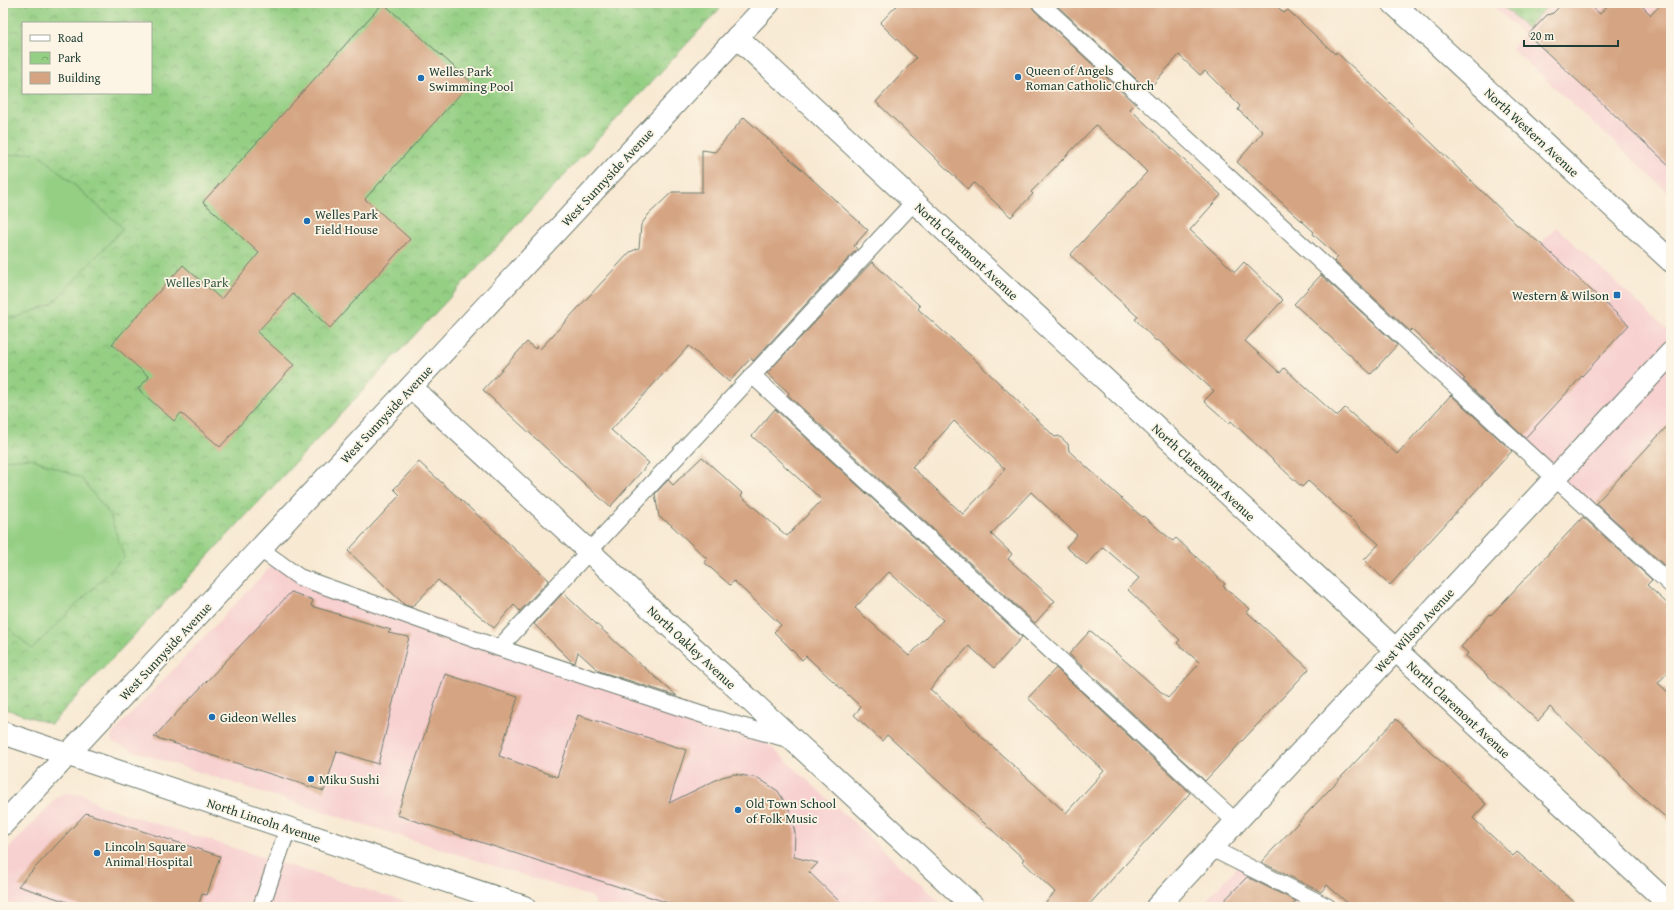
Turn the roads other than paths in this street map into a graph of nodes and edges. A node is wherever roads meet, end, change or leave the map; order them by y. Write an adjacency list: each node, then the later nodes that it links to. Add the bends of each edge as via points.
1 (769, 3): 4 (street, West Sunnyside Avenue)
2 (1040, 3): 10 (lane)
3 (1393, 3): 6 (street, North Western Avenue)
4 (737, 37): 5 (street, North Claremont Avenue); 9 (street, West Sunnyside Avenue)
5 (914, 202): 8 (lane); 15 (street, North Claremont Avenue)
6 (1671, 261)
7 (1671, 353): 10 (street, West Wilson Avenue)
8 (752, 375): 12 (lane); 19 (lane)
9 (411, 387): 11 (street, West Sunnyside Avenue); 12 (street, North Oakley Avenue)
10 (1555, 478): 13 (lane); 15 (street, West Wilson Avenue)
11 (260, 549): 14 (lane, via 299,577); 18 (street, West Sunnyside Avenue)
12 (589, 551): 14 (lane); 17 (street, North Oakley Avenue)
13 (1671, 585)
14 (499, 648): 17 (lane, via 709,717)
15 (1395, 650): 19 (street, West Wilson Avenue); 23 (street, North Claremont Avenue)
16 (3, 733): 18 (street, North Lincoln Avenue)
17 (794, 741): 26 (street, North Oakley Avenue)
18 (69, 754): 20 (street, West Sunnyside Avenue); 21 (street, North Lincoln Avenue)
19 (1236, 822): 22 (street, West Wilson Avenue)
20 (3, 824)
21 (288, 828): 24 (lane); 25 (street, North Lincoln Avenue)
22 (1211, 848): 27 (street, West Wilson Avenue); 28 (lane)
23 (1671, 906)
24 (261, 907)
25 (524, 907)
26 (974, 907)
27 (1157, 907)
28 (1328, 907)

